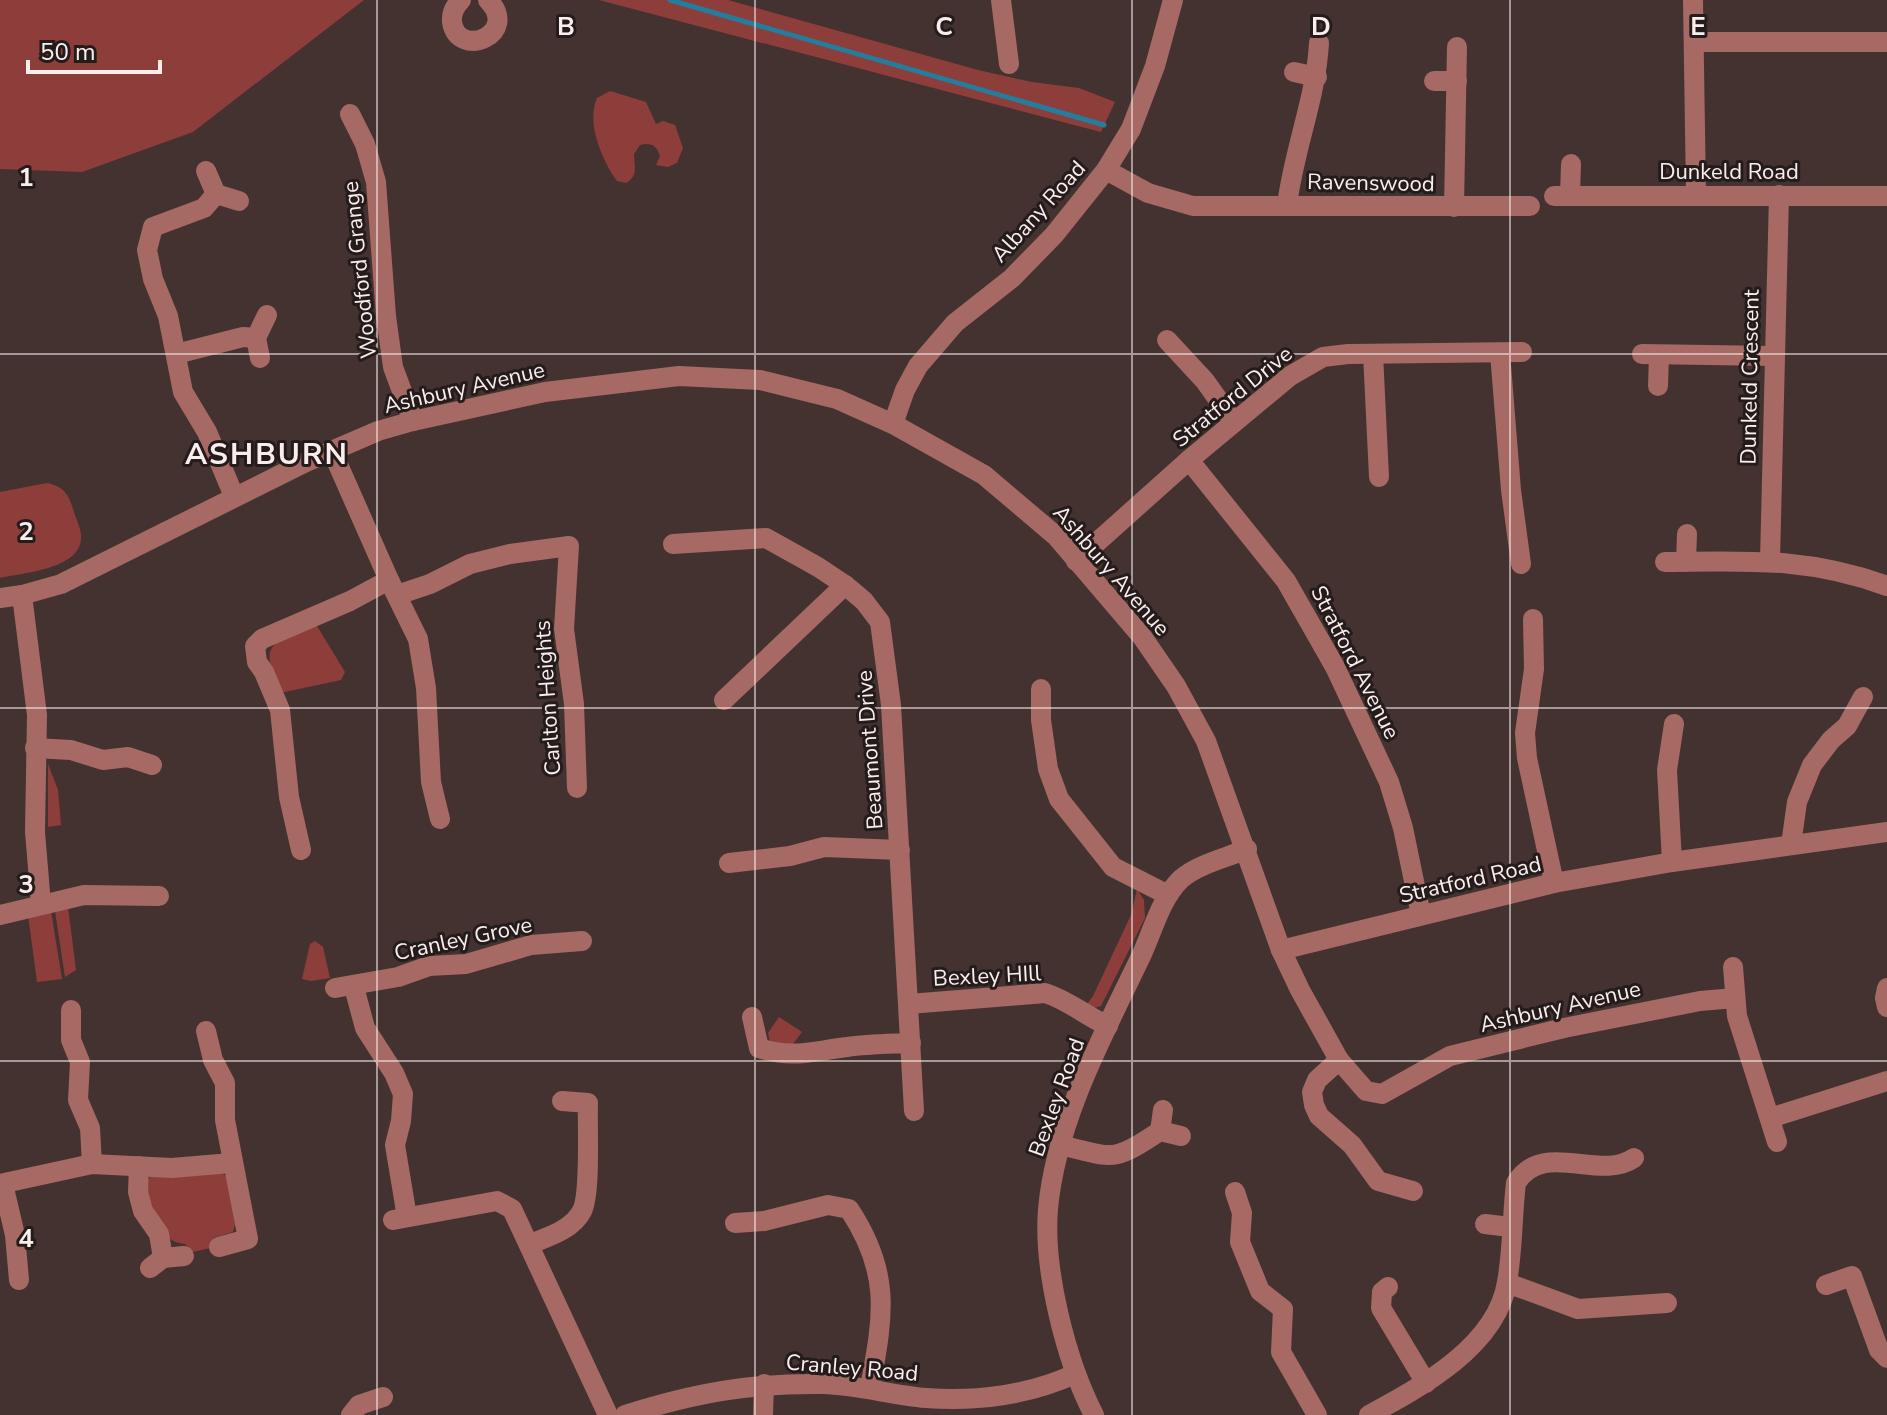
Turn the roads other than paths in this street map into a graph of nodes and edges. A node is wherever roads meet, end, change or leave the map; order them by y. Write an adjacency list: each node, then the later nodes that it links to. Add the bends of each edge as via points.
1 (461, 0): 2 (street, via 452,21 458,35 472,41 486,39 496,28 497,13)
2 (488, 0)
3 (1001, 0): 10 (street)
4 (1173, 0): 17 (street, Albany Road, via 1131,129)
5 (1693, 0): 6 (street)
6 (1694, 42): 7 (street); 20 (street)
7 (1887, 42)
8 (1319, 43): 12 (street, Ravenswood)
9 (1457, 47): 14 (street, Ravenswood)
10 (1009, 64)
11 (1294, 72): 12 (street)
12 (1317, 77): 24 (street, Ravenswood)
13 (1434, 81): 14 (street)
14 (1457, 81): 26 (street, Ravenswood)
15 (350, 114): 35 (street, Woodford Grange, via 376,182 393,367)
16 (1571, 164): 20 (street, Dunkeld Road, via 1562,196)
17 (1106, 170): 24 (street, Ravenswood, via 1148,193 1193,206); 37 (street, Albany Road, via 1054,235 1012,278 955,323 918,366)
18 (206, 171): 19 (street)
19 (216, 194): 23 (street); 31 (street, via 204,208 153,227 149,237 153,279)
20 (1696, 194): 21 (street, Dunkeld Road)
21 (1779, 195): 22 (street, Dunkeld Road); 33 (street, Dunkeld Crescent)
22 (1887, 196)
23 (239, 201)
24 (1287, 205): 26 (street, Ravenswood)
25 (1530, 206): 26 (street, Ravenswood)
26 (1454, 207)
27 (267, 315): 31 (street, via 258,348 243,337)
28 (1167, 340): 36 (street)
29 (1522, 352): 30 (street, Stratford Drive)
30 (1500, 353): 32 (street, Stratford Drive); 48 (street)
31 (176, 354): 41 (street, via 183,392)
32 (1373, 354): 36 (street, Stratford Drive, via 1323,357 1290,376); 40 (street)
33 (1773, 356): 34 (street, via 1651,354); 44 (street, Dunkeld Crescent)
34 (1658, 386)
35 (413, 421): 37 (street, Ashbury Avenue, via 545,392 679,376 760,380 837,399); 38 (street, Ashbury Avenue)
36 (1234, 422): 39 (street, Stratford Drive)
37 (893, 424): 45 (street, Ashbury Avenue, via 984,475 1056,536)
38 (332, 451): 41 (street, Ashbury Avenue); 51 (street)
39 (1189, 460): 45 (street, Stratford Drive); 75 (street, Stratford Avenue, via 1286,581 1335,667 1389,782)
40 (1379, 477)
41 (234, 496): 52 (street, Ashbury Avenue, via 103,565)
42 (1687, 534): 47 (street)
43 (673, 544): 49 (street, Beaumont Drive, via 766,538)
44 (1770, 560): 47 (street); 50 (street, via 1821,566)
45 (1076, 561): 65 (street, Ashbury Avenue, via 1143,638 1176,686 1206,741)
46 (1665, 562): 47 (street)
47 (1686, 562)
48 (1521, 564)
49 (845, 585): 57 (street); 67 (street, Beaumont Drive, via 880,622)
50 (1887, 586)
51 (393, 588): 61 (street, Carlton Heights, via 430,584 470,564 510,554 569,546 564,629); 62 (street, via 418,639 431,782); 66 (street, Carlton Heights, via 255,646 280,710 289,797)
52 (22, 595): 53 (street, Ashbury Avenue); 59 (street, via 37,715)
53 (0, 598)
54 (1533, 619): 70 (street, via 1534,669 1525,733)
55 (1041, 689): 71 (street, via 1048,769 1059,799 1113,867)
56 (1863, 697): 64 (street, via 1847,726 1812,765 1797,802)
57 (724, 700)
58 (1674, 724): 68 (street, via 1667,770)
59 (35, 748): 60 (street, via 71,750 103,760 128,757); 73 (street)
60 (152, 765)
61 (577, 788)
62 (440, 819)
63 (1887, 832): 64 (street, Stratford Road)
64 (1791, 845): 68 (street, Stratford Road)
65 (1247, 849): 71 (street, Bexley Road, via 1190,872); 77 (street, Ashbury Avenue)
66 (301, 850)
67 (900, 850): 69 (street, via 824,847); 81 (street, Beaumont Drive)
68 (1672, 862): 70 (street, Stratford Road)
69 (729, 863)
70 (1554, 883): 75 (street, Stratford Road)
71 (1168, 895): 85 (street, Bexley Road)
72 (159, 896): 73 (street, via 84,895)
73 (41, 904): 74 (street)
74 (0, 915)
75 (1421, 915): 77 (street, Stratford Road)
76 (582, 941): 106 (street, Cranley Grove, via 531,945 345,988 403,1094 395,1145 400,1219 497,1201 512,1209)
77 (1281, 950): 88 (street, Ashbury Avenue)
78 (1733, 967): 80 (street)
79 (1887, 988): 82 (street)
80 (1735, 998): 88 (street, Ashbury Avenue, via 1564,1028 1450,1056 1382,1094 1366,1091); 92 (street)
81 (909, 1004): 85 (street, Bexley HIll, via 1045,993); 87 (street, Beaumont Drive)
82 (1887, 1007)
83 (71, 1010): 98 (street, via 71,1040 80,1062 78,1100 90,1128)
84 (752, 1017): 87 (street, via 759,1048 773,1053 801,1055)
85 (1108, 1026): 95 (street, Bexley Road)
86 (206, 1031): 97 (street, via 225,1083)
87 (911, 1043): 91 (street, Beaumont Drive)
88 (1339, 1060): 101 (street, via 1312,1092 1319,1116 1352,1145 1378,1181)
89 (1887, 1081): 92 (street)
90 (562, 1101): 106 (street, via 588,1103 582,1211 562,1231)
91 (914, 1111)
92 (1770, 1118): 94 (street)
93 (1181, 1136): 95 (street, via 1162,1121 1118,1156)
94 (1777, 1142)
95 (1060, 1145): 115 (street, Bexley Road, via 1048,1212 1050,1249)
96 (1634, 1158): 105 (street, via 1621,1167 1563,1161 1533,1165 1516,1183)
97 (231, 1163): 99 (street); 107 (street, via 248,1239)
98 (92, 1164): 99 (street); 100 (street)
99 (139, 1166): 108 (street, via 143,1211 159,1234)
100 (1, 1184): 109 (street, via 15,1235)
101 (1413, 1191)
102 (1235, 1192): 127 (street, via 1242,1213 1240,1242 1260,1291 1283,1309 1281,1352)
103 (735, 1223): 118 (street, via 828,1205 849,1209 880,1276 881,1329)
104 (1485, 1224): 105 (street)
105 (1510, 1227): 110 (street)
106 (530, 1244): 123 (street, Cranley Grove)
107 (219, 1247)
108 (166, 1261)
109 (19, 1280)
110 (1507, 1283): 113 (street, via 1578,1309); 116 (street, via 1485,1329)
111 (1826, 1285): 114 (street, via 1852,1276 1879,1350)
112 (1388, 1287): 116 (street, via 1382,1292 1381,1308)
113 (1667, 1303)
114 (1887, 1358)
115 (1075, 1374): 118 (street, Cranley Road, via 978,1399 925,1398); 126 (street, Bexley Road)
116 (1426, 1383): 121 (street)
117 (764, 1384): 118 (street, Cranley Road); 120 (street, Cranley Road, via 733,1387); 125 (street)
118 (870, 1388)
119 (383, 1397): 122 (street, via 359,1405)
120 (664, 1409): 124 (street, Cranley Road)
121 (1382, 1412)
122 (351, 1415)
123 (608, 1415)
124 (625, 1415)
125 (763, 1415)
126 (1094, 1415)
127 (1317, 1415)

